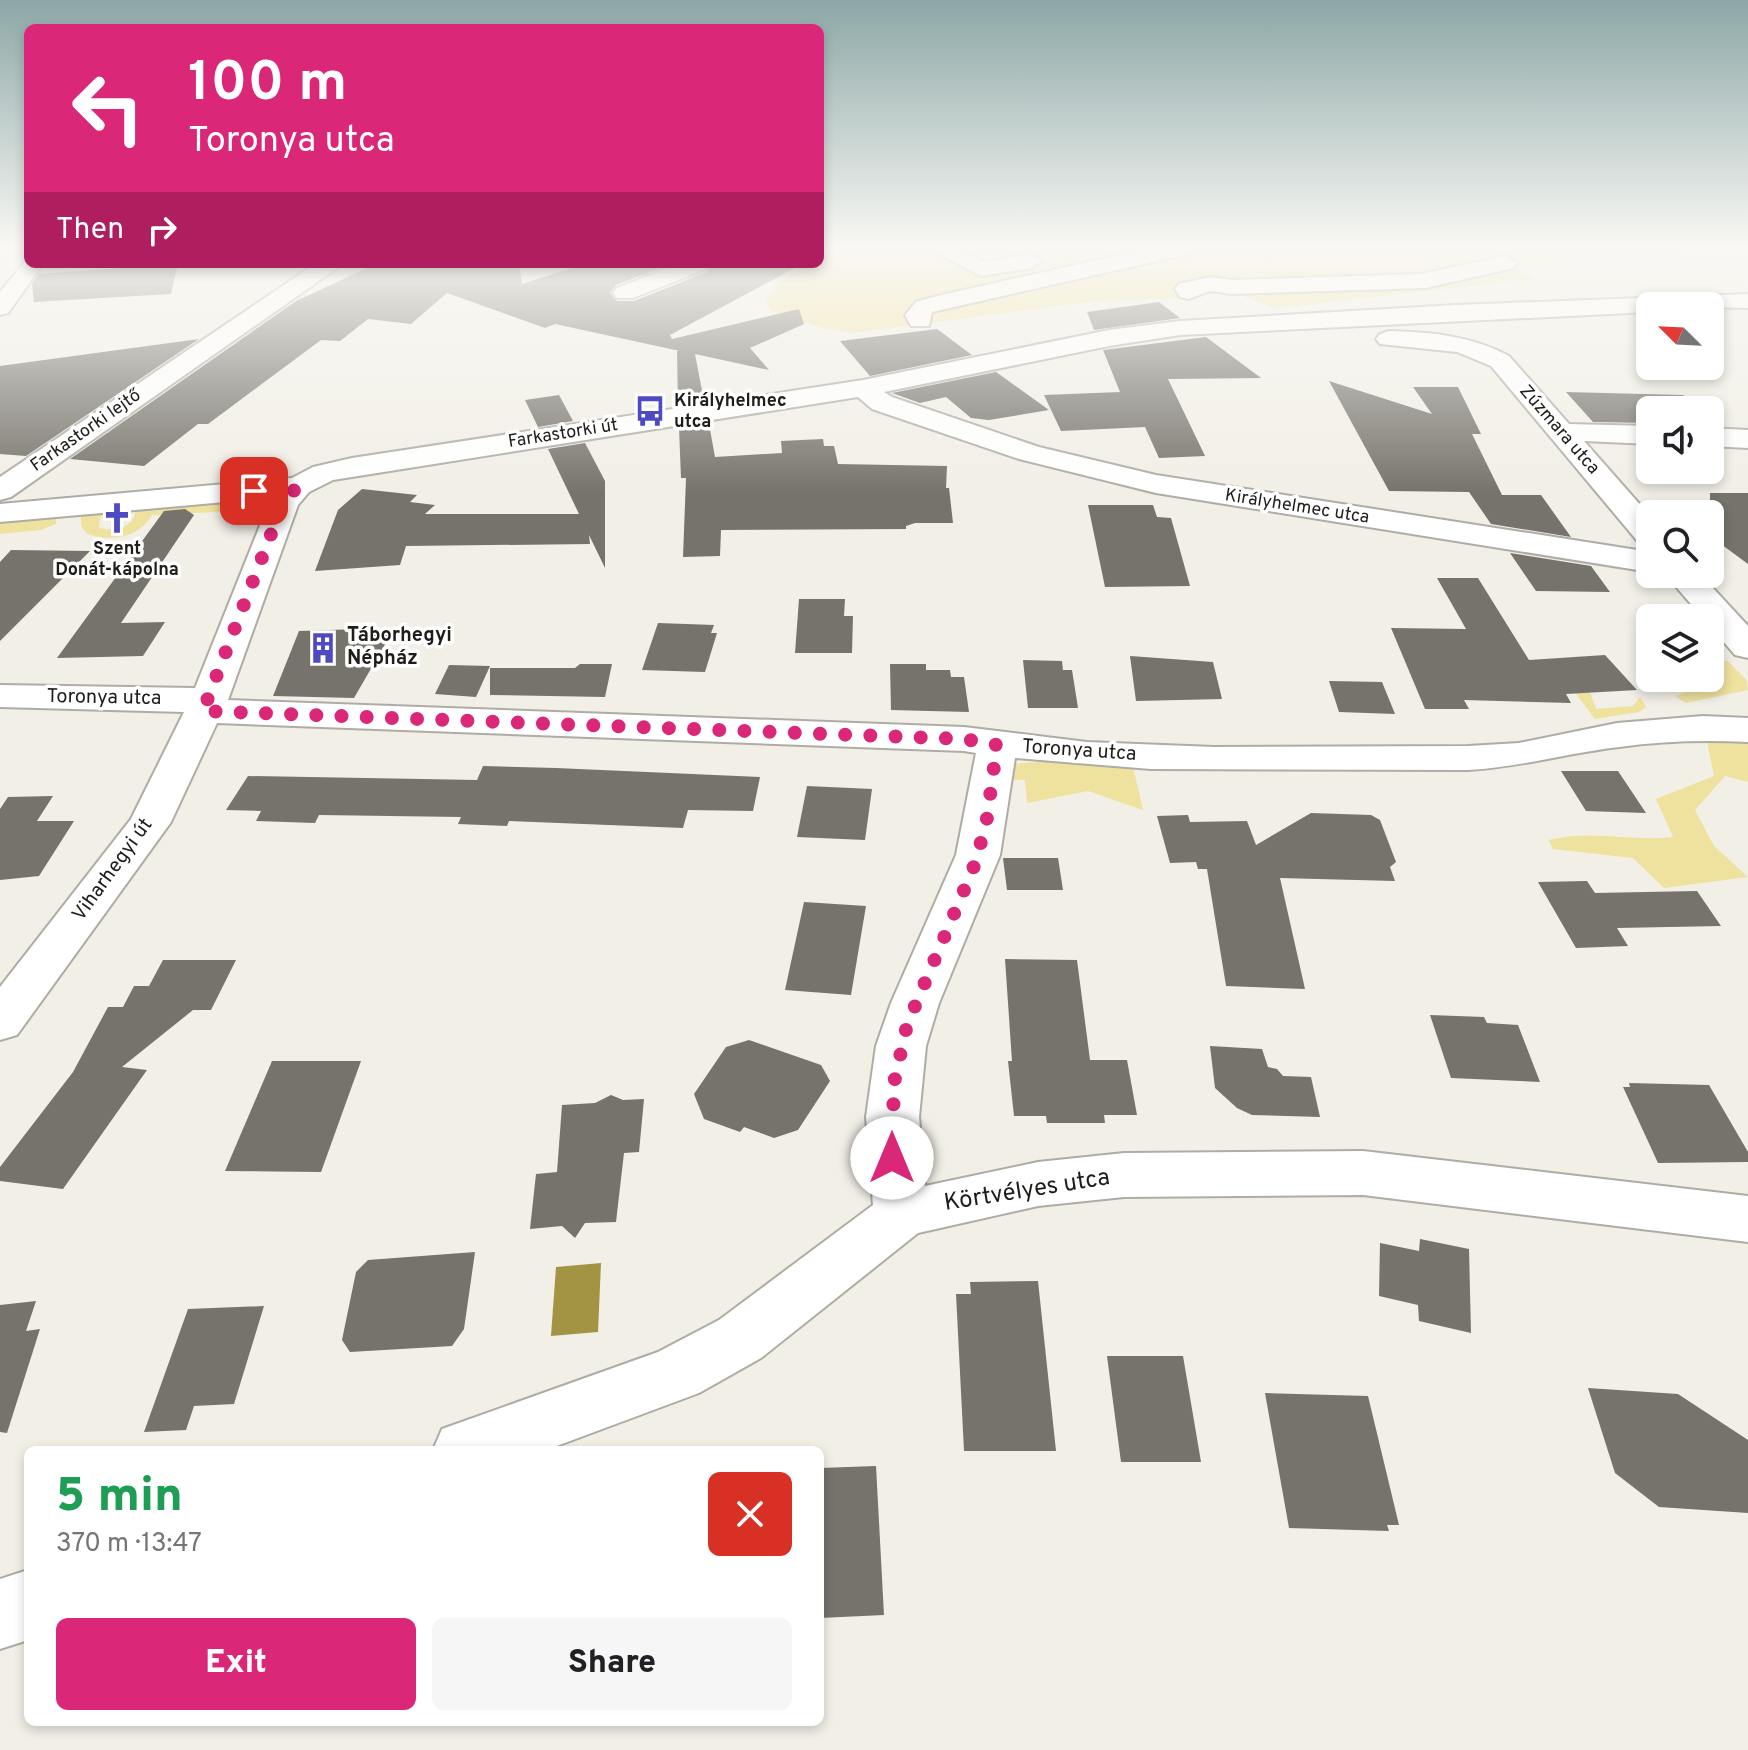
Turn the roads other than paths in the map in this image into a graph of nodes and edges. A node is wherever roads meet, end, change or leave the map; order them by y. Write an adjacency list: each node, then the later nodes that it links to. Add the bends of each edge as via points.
1 (231, 330): 10 (street, Farkastorki lejtő)
2 (1174, 330): 4 (street, Farkastorki út)
3 (1224, 330): 5 (street, Zúzmara utca, via 1246,335 1405,339 1486,352)
4 (863, 388): 9 (street, Farkastorki út, via 352,467); 13 (street, Királyhelmec utca, via 882,403 1094,471 1197,492)
5 (1562, 432): 6 (street); 12 (street, Zúzmara utca)
6 (1636, 435)
7 (1724, 438): 8 (street)
8 (1748, 439)
9 (298, 486): 11 (street, Farkastorki út); 18 (street, Viharhegyi út, via 283,503)
10 (0, 491)
11 (0, 513)
12 (1636, 519)
13 (1636, 560)
14 (1695, 588): 15 (street)
15 (1748, 647)
16 (0, 696): 18 (street, Toronya utca)
17 (1748, 698): 20 (street, Toronya utca)
18 (206, 706): 21 (street, Toronya utca, via 964,739); 22 (street, Viharhegyi út, via 150,822)
19 (1748, 730): 20 (street, Toronya utca)
20 (1617, 735): 21 (street, Toronya utca, via 1519,755 1468,758 1141,755)
21 (997, 745): 23 (street, via 986,825 973,869 907,1025 894,1083 892,1158)
22 (0, 1022)
23 (902, 1214): 24 (street, Körtvélyes utca, via 1070,1179 1325,1171); 25 (street, Körtvélyes utca, via 740,1339 677,1373)
24 (1748, 1219)
25 (476, 1446)
26 (24, 1606): 27 (street)
27 (0, 1614)

